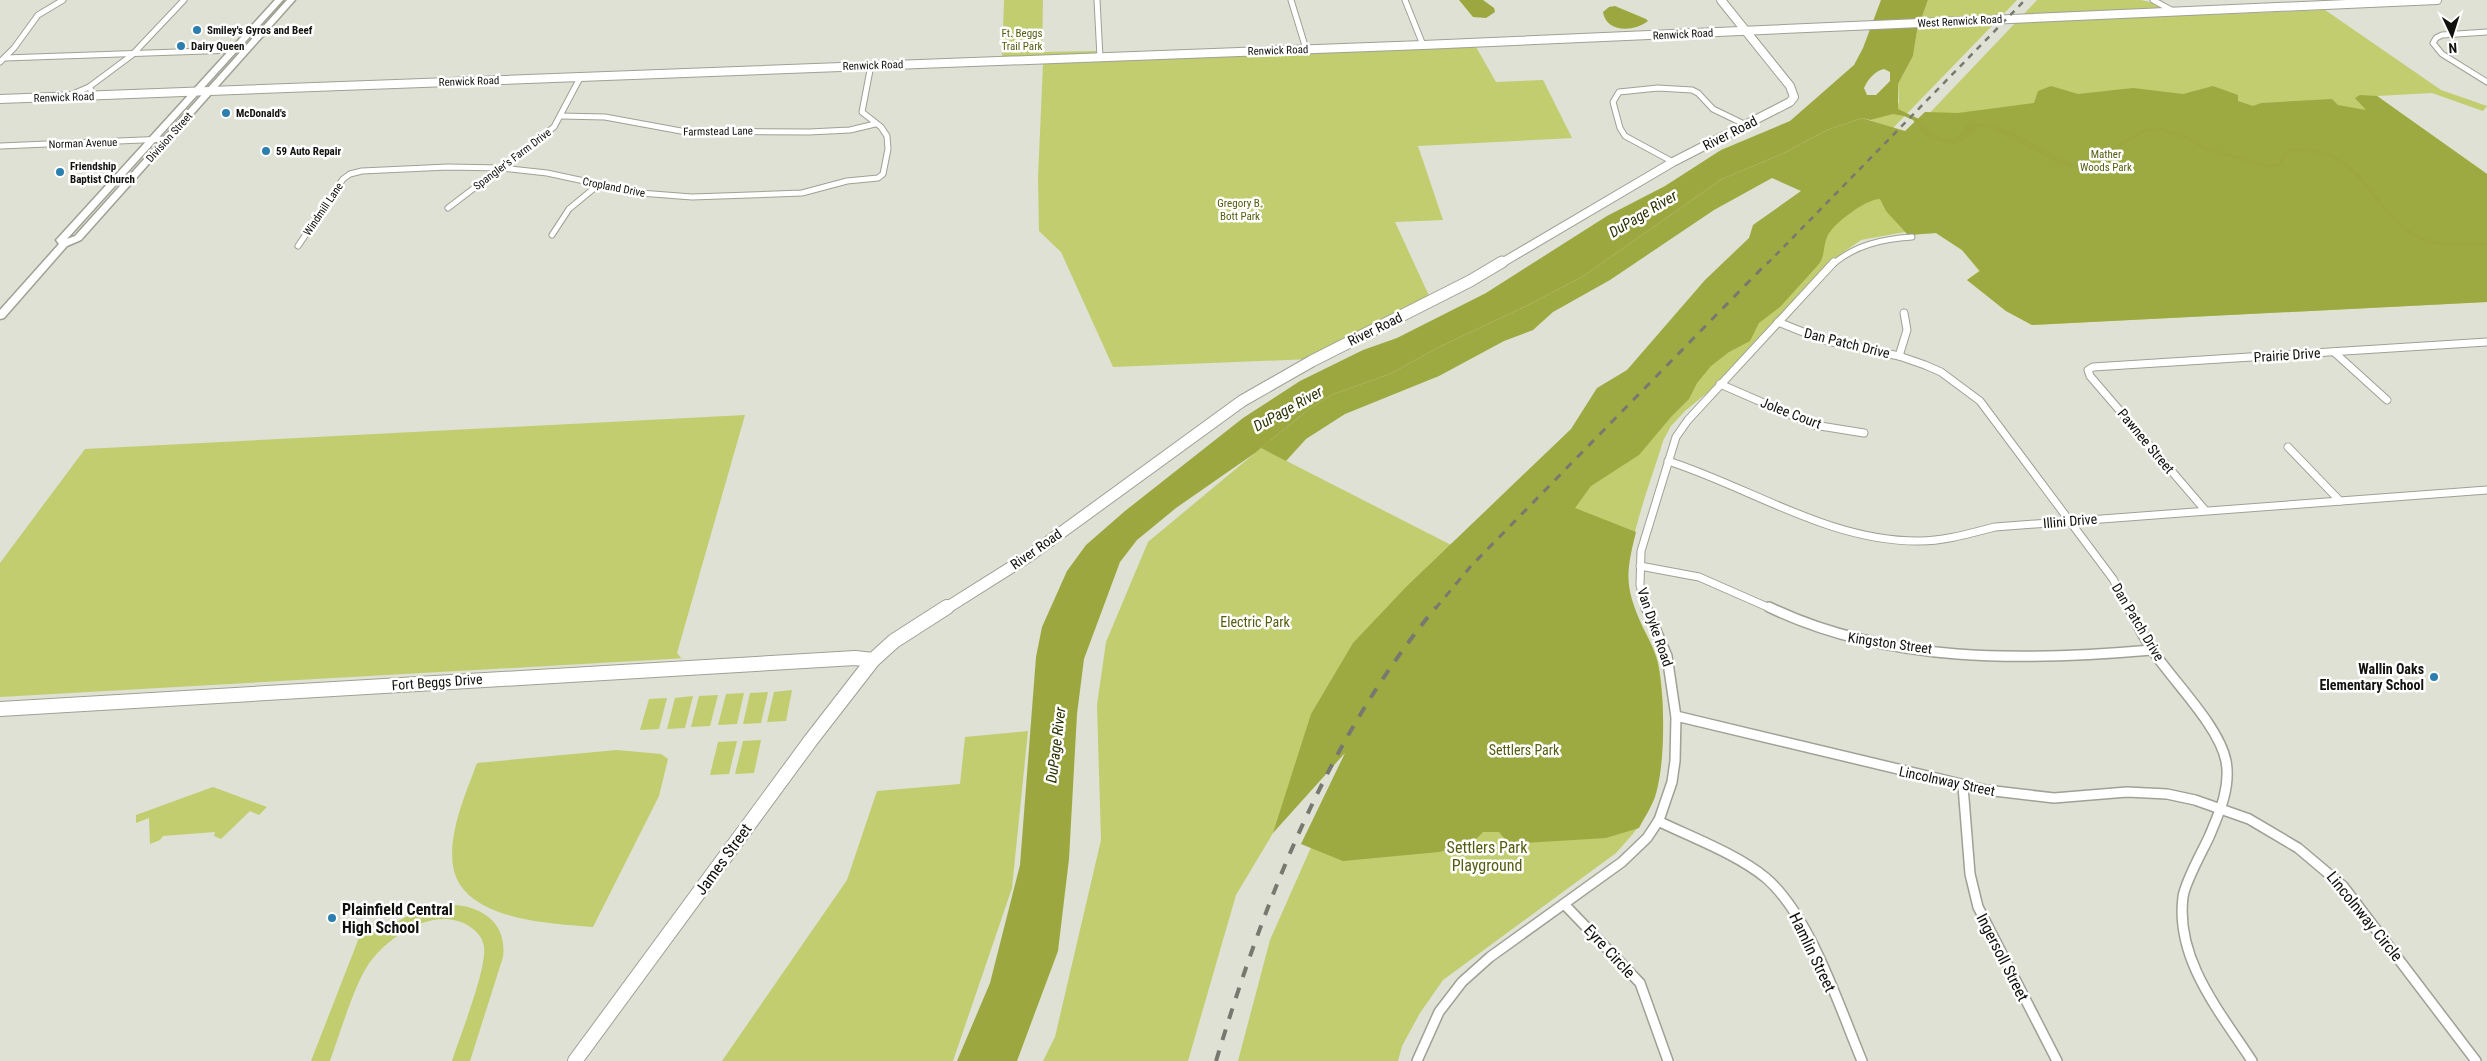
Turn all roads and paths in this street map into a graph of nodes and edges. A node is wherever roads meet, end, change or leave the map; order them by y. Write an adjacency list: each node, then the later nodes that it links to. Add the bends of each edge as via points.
1 (63, 0): 19 (street, via 38,15)
2 (184, 0): 17 (street)
3 (279, 0): 16 (main road, Division Street)
4 (291, 0): 24 (main road, Division Street)
5 (1097, 0): 18 (street)
6 (1292, 0): 15 (street)
7 (1404, 0): 14 (street)
8 (1721, 0): 12 (street, River Road)
9 (2153, 0): 11 (street)
10 (2438, 0): 11 (street, West Renwick Road)
11 (2173, 11): 12 (street, West Renwick Road)
12 (1747, 31): 14 (street, Renwick Road); 31 (street, River Road, via 1790,86 1794,97)
13 (2487, 32): 22 (street, via 2442,35 2434,43 2442,54)
14 (1423, 45): 15 (street, Renwick Road)
15 (1306, 49): 18 (street, Renwick Road)
16 (234, 50): 17 (street); 25 (main road, Division Street)
17 (133, 53): 19 (street); 23 (street)
18 (1100, 57): 20 (street, Renwick Road)
19 (2, 60)
20 (872, 65): 21 (street, Renwick Road); 30 (street, via 862,112)
21 (581, 76): 24 (street, Renwick Road); 29 (street, Spangler's Farm Drive)
22 (2487, 82)
23 (89, 87): 26 (street); 27 (street)
24 (210, 91): 25 (street, Renwick Road); 32 (main road, Division Street)
25 (196, 92): 26 (street, Renwick Road); 33 (main road, Division Street)
26 (95, 95): 27 (street, Renwick Road)
27 (66, 97): 28 (street, Renwick Road)
28 (0, 99)
29 (561, 116): 30 (street, Farmstead Lane, via 605,117 681,132 809,132 850,130); 36 (street, Spangler's Farm Drive, via 544,136)
30 (875, 124): 38 (street, Cropland Drive, via 887,133 888,139 883,174 878,178 847,181 802,193 719,197 665,195)
31 (1746, 125): 35 (street, River Road); 35 (street, via 1713,109 1692,90 1658,88 1619,92 1613,102 1625,136)
32 (166, 139): 33 (street, Norman Avenue); 42 (main road, Division Street, via 78,238)
33 (152, 140): 34 (street, Norman Avenue); 42 (main road, Division Street, via 61,240)
34 (0, 146)
35 (1673, 162): 62 (street, River Road, via 1470,281 1312,361 1242,401 1029,556 894,641)
36 (501, 168): 37 (street, Cropland Drive, via 448,167); 38 (street, Cropland Drive, via 547,173); 39 (street, Spangler's Farm Drive)
37 (350, 174): 43 (street, Windmill Lane, via 343,179)
38 (598, 185): 40 (street, via 569,209)
39 (448, 208)
40 (552, 235)
41 (1912, 237): 46 (street, Van Dyke Road, via 1868,243 1842,255)
42 (64, 244): 45 (main road, Division Street)
43 (298, 246)
44 (1904, 313): 49 (street, via 1909,334)
45 (0, 316)
46 (1778, 322): 49 (street, Dan Patch Drive, via 1823,340); 51 (street, Van Dyke Road)
47 (2487, 342): 48 (street, Prairie Drive)
48 (2334, 352): 50 (street, Prairie Drive, via 2093,367); 52 (street)
49 (1899, 356): 59 (street, Dan Patch Drive, via 1941,372 1980,401)
50 (2088, 370): 58 (street, Pawnee Street)
51 (1720, 384): 53 (street, Jolee Court, via 1814,424); 55 (street, Van Dyke Road, via 1676,437)
52 (2387, 400)
53 (1864, 433)
54 (2288, 447): 57 (street)
55 (1668, 461): 59 (street, Illini Drive, via 1710,474 1808,520 1858,535 1919,541 1994,527); 60 (street, Van Dyke Road)
56 (2487, 490): 57 (street, Illini Drive)
57 (2340, 500): 58 (street, Illini Drive)
58 (2205, 510): 59 (street, Illini Drive)
59 (2071, 521): 61 (street, Dan Patch Drive, via 2113,579)
60 (1640, 566): 61 (street, Kingston Street, via 1705,579 1807,624 1842,636 1885,644 1958,653 2076,657); 64 (street, Van Dyke Road, via 1640,586 1673,682)
61 (2152, 650): 66 (street, Dan Patch Drive, via 2215,734 2226,760 2227,780)
62 (873, 660): 63 (street, Fort Beggs Drive, via 856,658 486,678); 69 (street, James Street)
63 (0, 709)
64 (1676, 716): 65 (street, Lincolnway Street); 67 (street, Van Dyke Road, via 1673,770 1669,793)
65 (1963, 786): 66 (street, Lincolnway Street, via 2052,798 2162,793); 73 (street, Ingersoll Street, via 1970,874 1978,907)
66 (2222, 807): 74 (street, Dan Patch Drive, via 2183,895 2182,922 2186,948 2204,986); 75 (street, Lincolnway Circle, via 2255,820 2318,861 2343,886)
67 (1658, 821): 68 (street, Van Dyke Road, via 1639,848); 72 (street, Hamlin Street, via 1736,858 1765,877 1787,900 1806,930)
68 (1564, 904): 70 (street, Van Dyke Road, via 1490,957 1462,982 1439,1012); 71 (street, Eyre Circle, via 1640,983)
69 (575, 1061)
70 (1417, 1061)
71 (1668, 1061)
72 (1862, 1061)
73 (2057, 1061)
74 (2252, 1061)
75 (2476, 1061)

